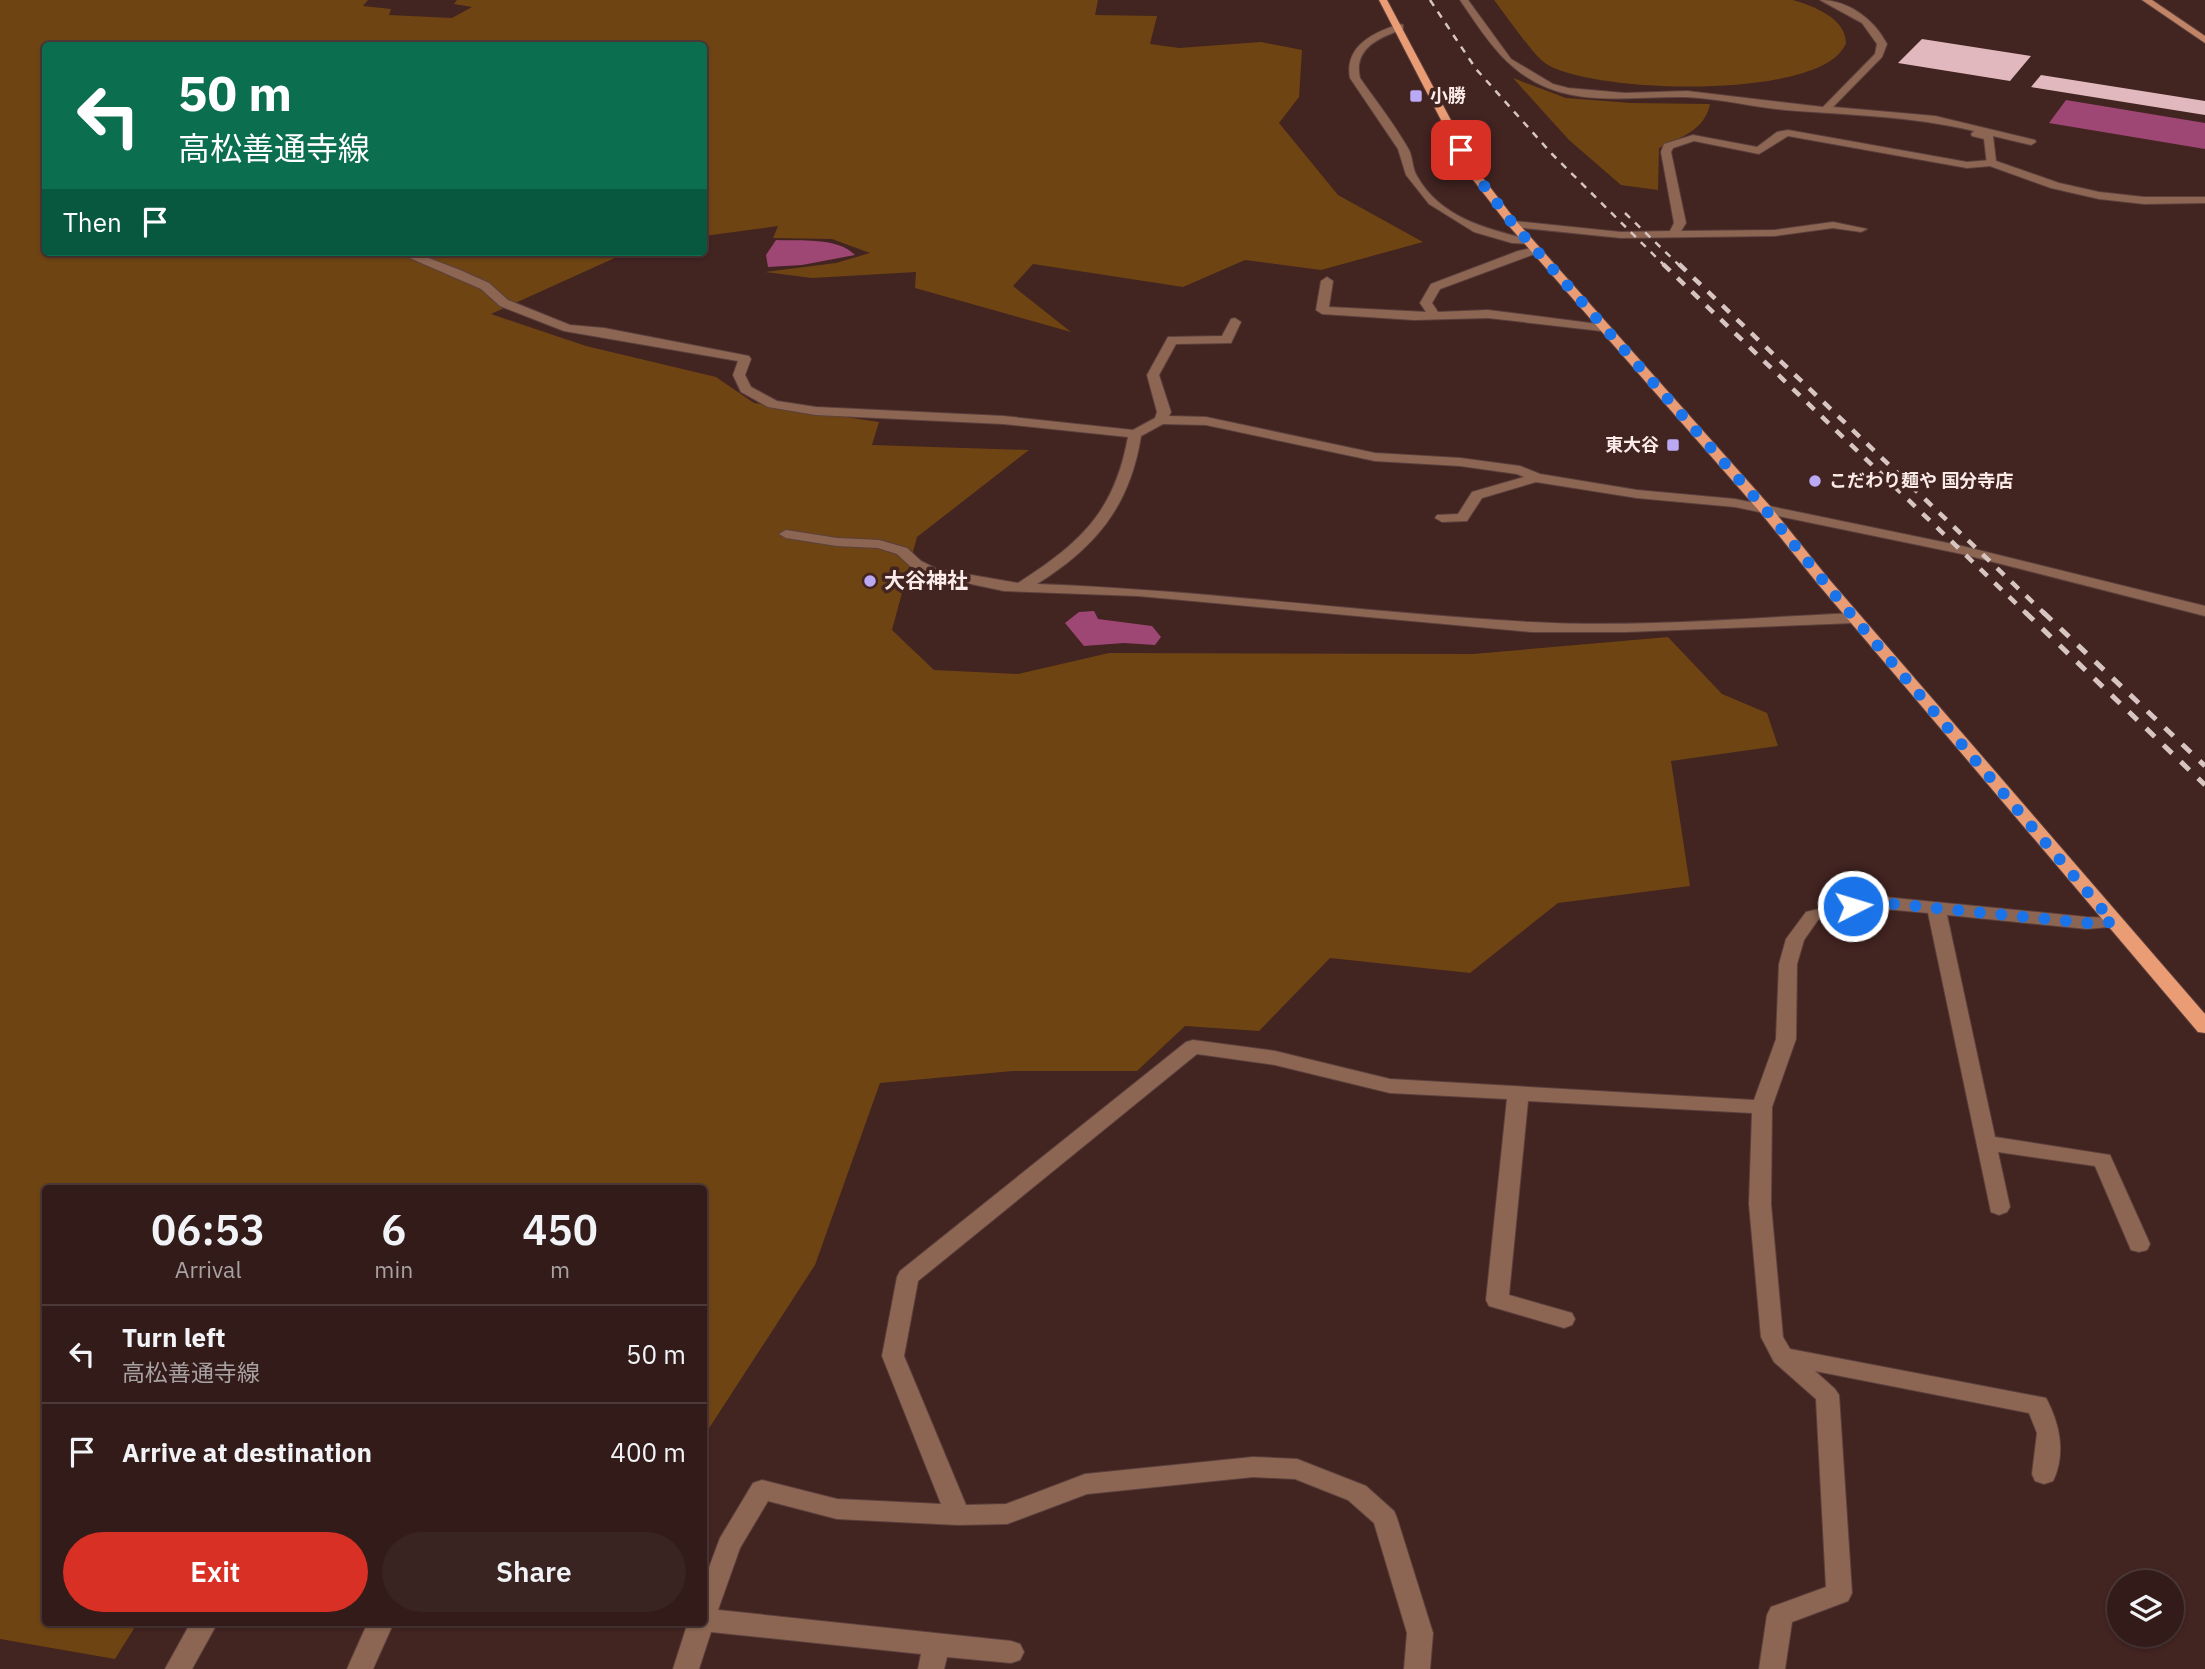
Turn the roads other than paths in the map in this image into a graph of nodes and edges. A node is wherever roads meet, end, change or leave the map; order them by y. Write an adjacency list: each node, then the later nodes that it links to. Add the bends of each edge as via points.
1 (1383, 0): 5 (main road)
2 (1464, 0): 8 (street, via 1508,61 1550,86 1625,96 1687,94)
3 (1824, 0): 8 (street, via 1870,24 1882,44 1879,55)
4 (2146, 0): 6 (street)
5 (1399, 27): 13 (main road, via 1475,174); 16 (street, via 1362,47 1350,66 1405,152 1411,174 1430,197 1468,225)
6 (2205, 40)
7 (1734, 103): 9 (street)
8 (1825, 110): 9 (street)
9 (1893, 117): 10 (street, via 1935,120); 11 (street, via 1989,137)
10 (2031, 142)
11 (1991, 163): 12 (street, via 2056,188 2102,196); 15 (street, via 1967,165 1788,132 1759,151 1692,138 1668,146 1666,152 1679,223)
12 (2205, 200)
13 (1513, 224): 15 (street, via 1621,235); 16 (main road)
14 (1861, 229): 15 (street, via 1833,225 1775,233)
15 (1674, 234)
16 (1532, 246): 19 (street, via 1435,287 1426,303); 21 (main road)
17 (413, 256): 23 (street, via 485,285 504,303 568,328 745,359 739,375 746,389 773,404)
18 (1327, 281): 19 (street, via 1322,310 1380,316)
19 (1433, 314): 21 (street, via 1488,314)
20 (1235, 322): 22 (street, via 1227,340 1172,340 1153,375 1164,412)
21 (1606, 329): 25 (main road)
22 (1161, 420): 23 (street); 24 (street, via 1206,421 1375,457 1460,462 1520,470)
23 (1135, 434): 28 (street, via 1122,490 1111,508 1054,567)
24 (1536, 478): 25 (street); 26 (street, via 1477,495 1462,518)
25 (1765, 509): 29 (street, via 1962,550); 30 (main road)
26 (1442, 518)
27 (786, 534): 28 (street, via 879,544 902,551 933,572 1004,587)
28 (1023, 586): 30 (street, via 1531,627)
29 (2205, 611)
30 (1854, 618): 32 (main road)
31 (1936, 908): 32 (street); 35 (street, via 1874,902 1812,916 1795,939 1788,964 1786,1039); 36 (street)
32 (2113, 922): 33 (main road)
33 (2205, 1027)
34 (1518, 1095): 35 (street); 39 (street, via 1497,1300); 42 (street, via 1390,1086 1275,1058 1193,1047 908,1277 893,1356)
35 (1762, 1107): 40 (street, via 1760,1203 1772,1338)
36 (1986, 1143): 37 (street); 38 (street, via 2103,1160)
37 (1999, 1207)
38 (2139, 1244)
39 (1564, 1319)
40 (1782, 1356): 41 (street, via 2038,1405 2049,1433); 54 (street, via 1827,1395 1839,1593 1780,1615)
41 (2044, 1474)
42 (958, 1515): 43 (street, via 837,1509 762,1490 729,1545); 53 (street, via 1007,1514 1085,1484 1253,1467 1297,1469 1357,1493 1385,1518 1420,1633)
43 (707, 1606)
44 (707, 1622): 49 (street)
45 (203, 1626): 50 (street)
46 (379, 1626): 51 (street)
47 (700, 1626): 52 (street)
48 (1012, 1652): 49 (street)
49 (934, 1657)
50 (178, 1669)
51 (360, 1669)
52 (686, 1669)
53 (1417, 1669)
54 (1772, 1669)

